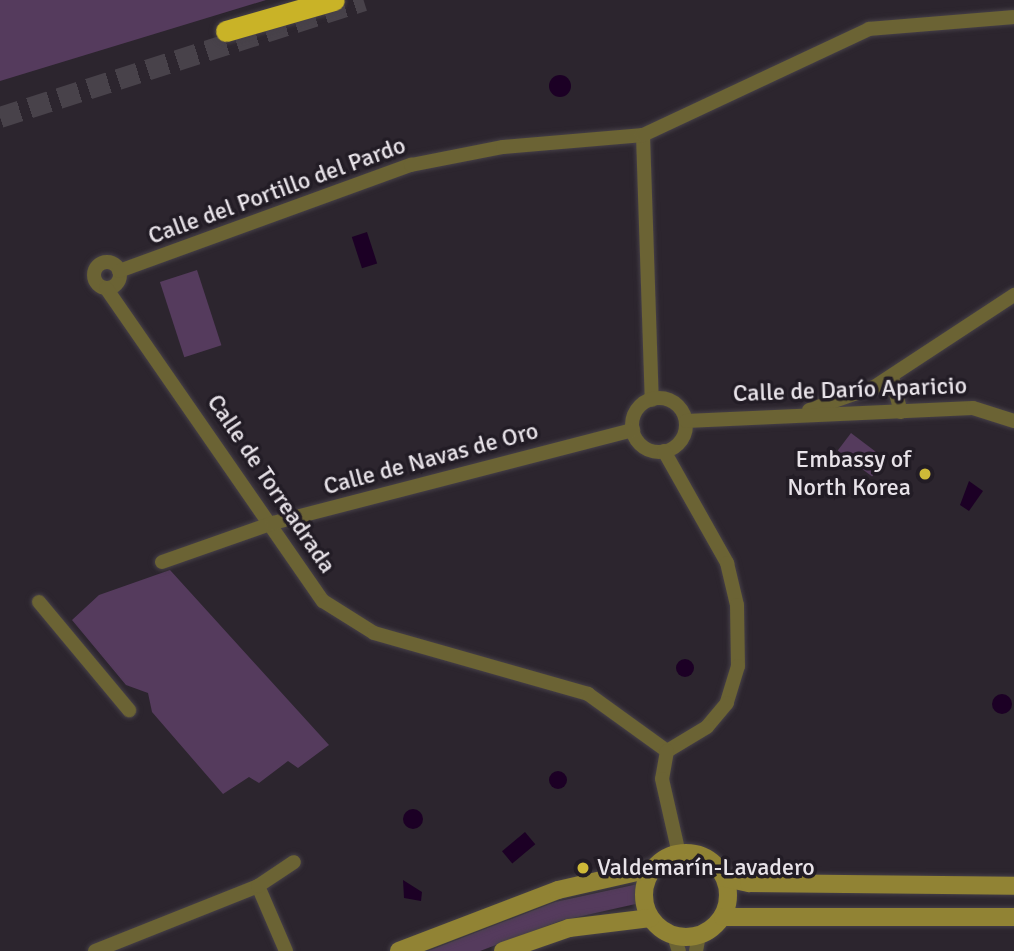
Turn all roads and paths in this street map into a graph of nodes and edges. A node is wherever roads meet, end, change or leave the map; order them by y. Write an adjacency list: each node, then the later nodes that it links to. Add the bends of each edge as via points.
1 (334, 0): 3 (highway)
2 (1014, 17): 4 (street, Calle del Portillo del Pardo, via 869,29)
3 (226, 32)
4 (643, 135): 5 (street, Calle del Portillo del Pardo, via 503,147 411,165 248,230); 10 (street)
5 (119, 271): 6 (street, via 117,283); 6 (street, via 111,262 96,268 95,281)
6 (106, 288): 18 (street, Calle de Torreadrada)
7 (1014, 295): 8 (street)
8 (892, 377): 9 (street); 12 (street)
9 (874, 387): 11 (street); 13 (street)
10 (652, 400): 14 (street, via 670,401); 16 (street, via 635,415)
11 (803, 412): 13 (street, Calle de Darío Aparicio); 14 (street, Calle de Darío Aparicio)
12 (901, 412): 13 (street, Calle de Darío Aparicio); 15 (street, Calle de Darío Aparicio, via 973,408)
13 (877, 413)
14 (686, 421): 17 (street, via 682,439)
15 (1014, 421)
16 (633, 430): 17 (street, via 642,446); 18 (street, Calle de Navas de Oro)
17 (664, 451): 22 (street, via 727,563 738,641 727,703 707,726)
18 (273, 523): 19 (street, Calle de Navas de Oro); 22 (street, Calle de Torreadrada, via 323,601 374,633 587,694)
19 (162, 562)
20 (39, 602): 21 (street)
21 (129, 710)
22 (667, 751): 23 (street, via 662,779)
23 (679, 854): 25 (street); 26 (street, via 707,858)
24 (294, 862): 27 (street)
25 (654, 869): 31 (street, via 645,889); 36 (street, via 558,890)
26 (725, 878): 28 (street, via 749,883); 29 (street)
27 (258, 886): 34 (street); 35 (street)
28 (1014, 886)
29 (723, 917): 30 (street); 33 (street)
30 (1014, 917)
31 (650, 918): 32 (street); 37 (street, via 569,928)
32 (677, 943): 33 (street)
33 (698, 943)
34 (95, 951)
35 (286, 951)
36 (399, 951)
37 (503, 951)

